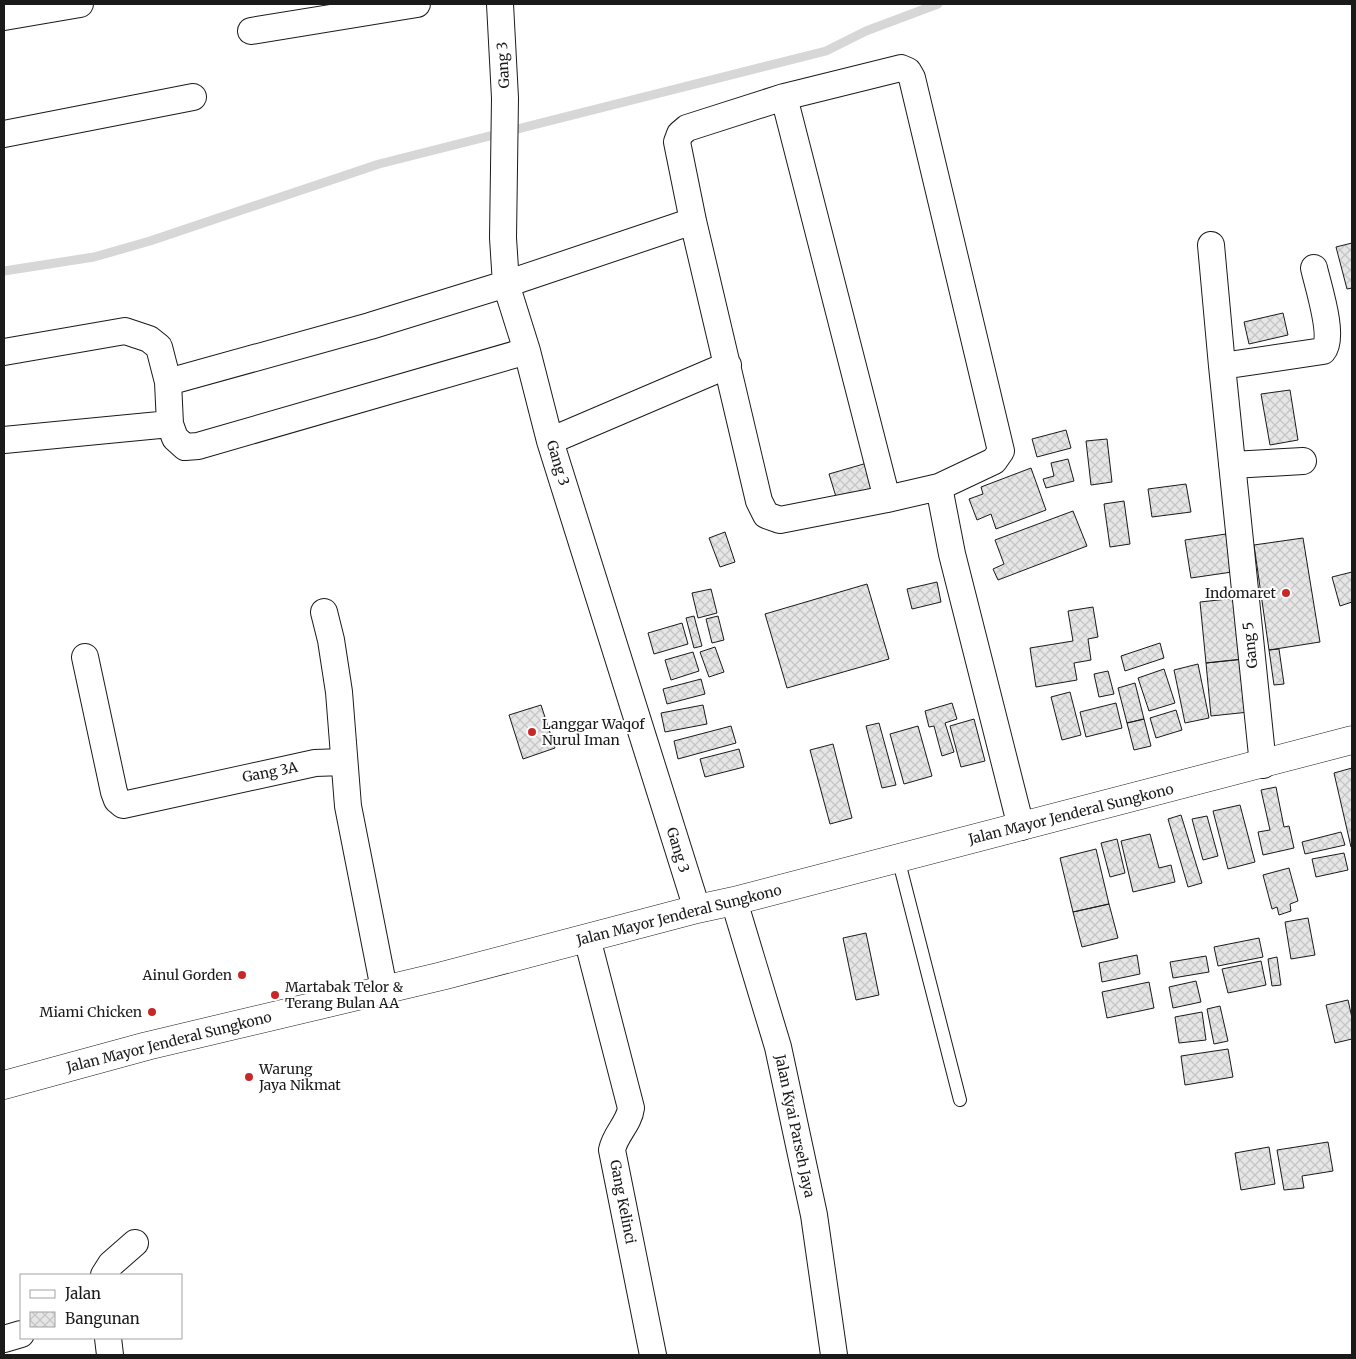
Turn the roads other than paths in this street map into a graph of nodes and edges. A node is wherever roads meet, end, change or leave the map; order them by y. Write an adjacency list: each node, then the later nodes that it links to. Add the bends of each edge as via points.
1 (80, 4): 4 (street)
2 (417, 4): 5 (street)
3 (500, 4): 12 (street, Gang 3)
4 (4, 17)
5 (251, 32)
6 (784, 97): 9 (street, via 687,128 680,134 677,142); 23 (street, via 901,68 912,78 1001,451 994,461); 24 (street)
7 (193, 98): 8 (street)
8 (4, 134)
9 (693, 221): 12 (street); 15 (street)
10 (1211, 245): 16 (street, Gang 5)
11 (1314, 268): 16 (street, via 1328,346 1323,351)
12 (506, 284): 13 (street, Gang 3); 17 (street)
13 (527, 351): 18 (street, via 198,446 185,447 175,438); 20 (street, Gang 3)
14 (4, 352): 17 (street, via 125,331 149,339 159,347)
15 (728, 365): 20 (street); 24 (street, via 759,501 766,515 780,520)
16 (1222, 366): 22 (street, Gang 5)
17 (168, 382): 18 (street)
18 (170, 424): 19 (street)
19 (4, 440)
20 (550, 441): 33 (street, Gang 3)
21 (1303, 461): 22 (street)
22 (1232, 465): 29 (street, Gang 5)
23 (939, 487): 24 (street); 30 (street, via 952,554)
24 (887, 499)
25 (324, 612): 28 (street, via 338,684)
26 (85, 657): 28 (street, Gang 3A, via 114,792 123,805 315,763)
27 (1352, 740): 29 (main road, Jalan Mayor Jenderal Sungkono)
28 (343, 762): 35 (street, via 348,806)
29 (1263, 765): 30 (main road, Jalan Mayor Jenderal Sungkono)
30 (1021, 827): 31 (main road, Jalan Mayor Jenderal Sungkono)
31 (898, 858): 32 (main road, Jalan Mayor Jenderal Sungkono); 37 (lane)
32 (734, 901): 33 (main road, Jalan Mayor Jenderal Sungkono); 45 (street, Jalan Kyai Parseh Jaya, via 778,1048 814,1215)
33 (697, 908): 34 (main road, Jalan Mayor Jenderal Sungkono)
34 (587, 938): 35 (main road, Jalan Mayor Jenderal Sungkono); 44 (street, Gang Kelinci, via 631,1108 612,1150)
35 (384, 989): 36 (main road, Jalan Mayor Jenderal Sungkono, via 147,1046)
36 (4, 1085)
37 (960, 1100)
38 (135, 1243): 39 (street)
39 (105, 1274)
40 (20, 1334): 41 (street)
41 (4, 1339)
42 (108, 1339): 43 (street)
43 (110, 1355)
44 (653, 1355)
45 (834, 1355)

